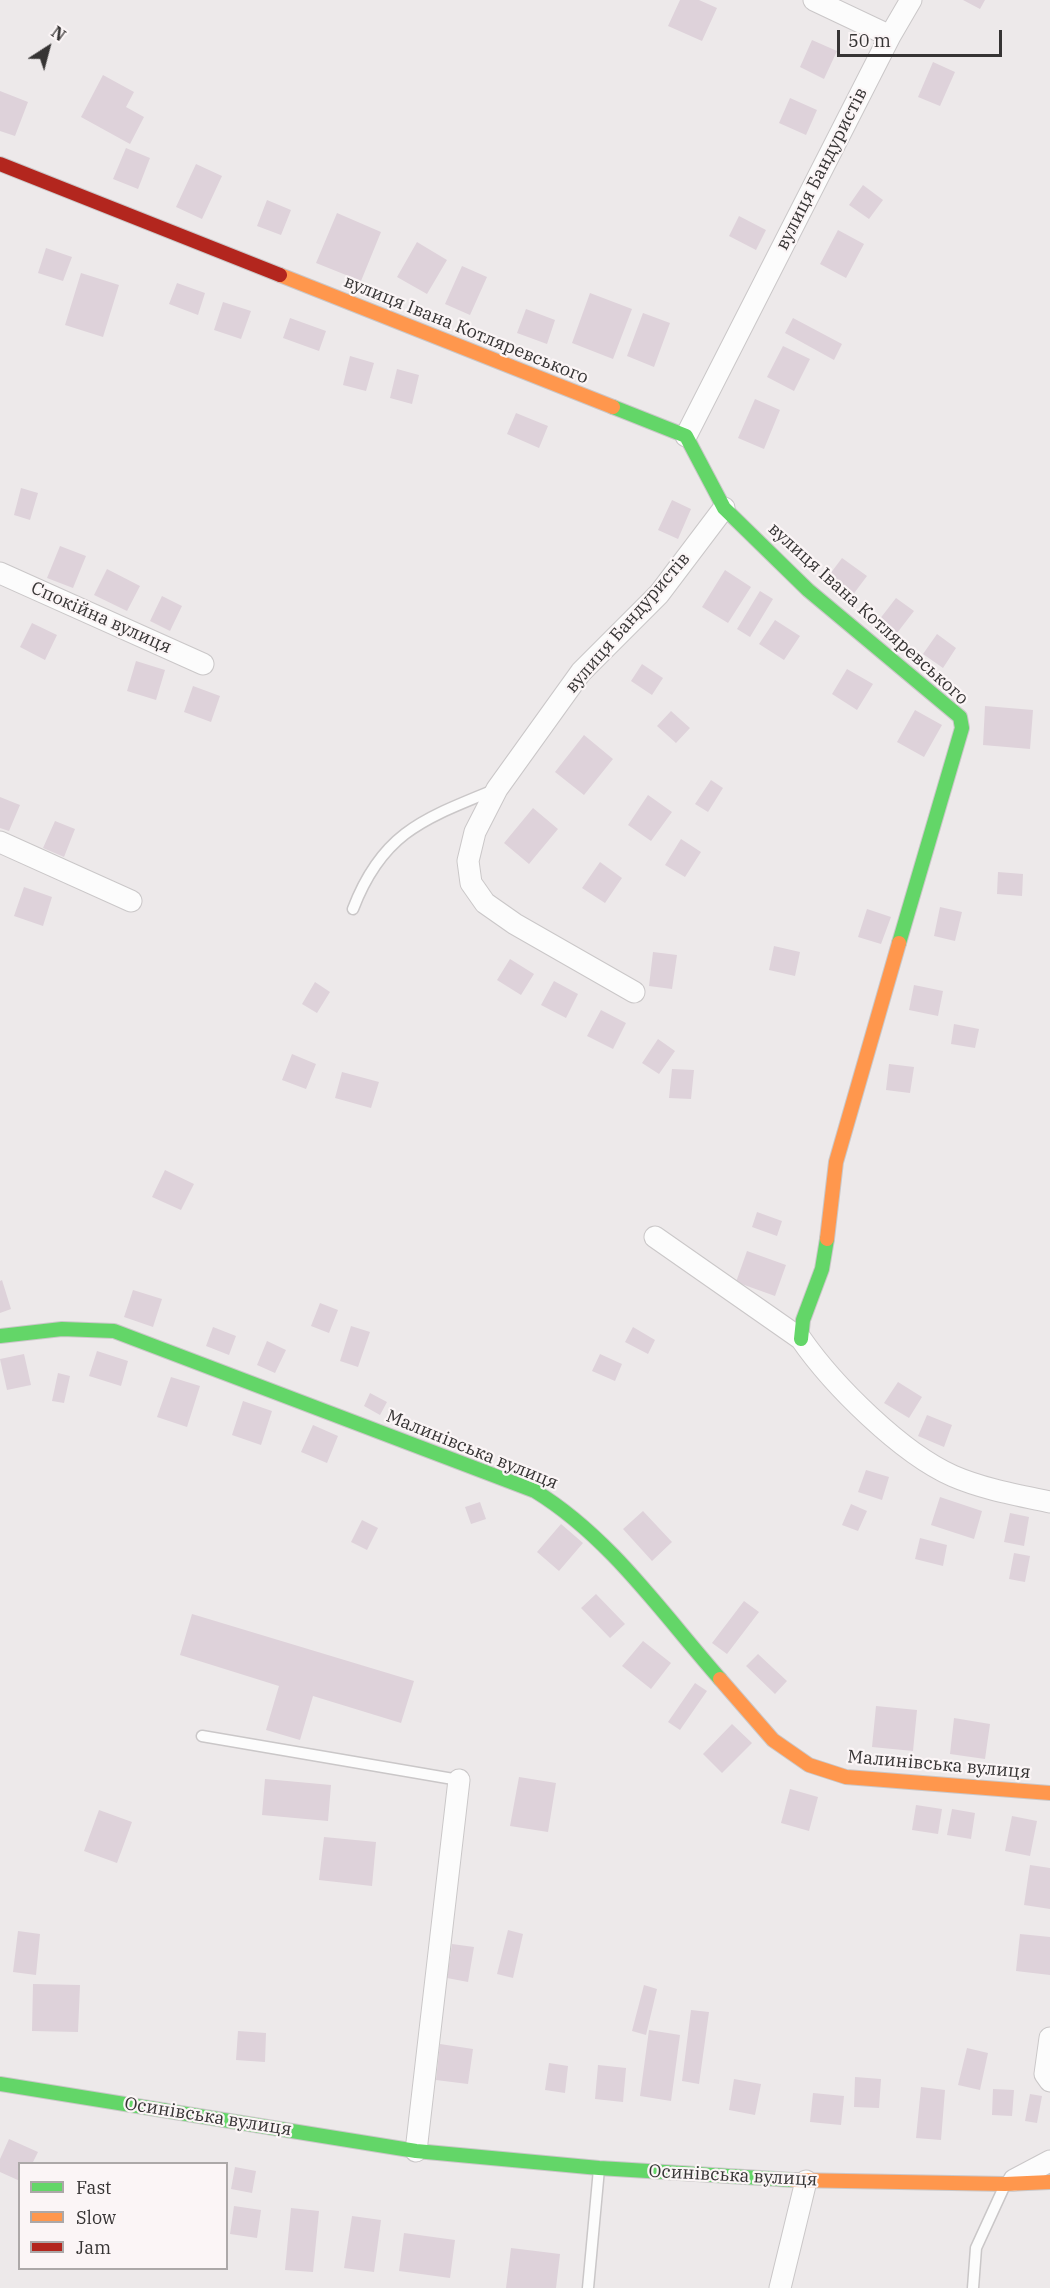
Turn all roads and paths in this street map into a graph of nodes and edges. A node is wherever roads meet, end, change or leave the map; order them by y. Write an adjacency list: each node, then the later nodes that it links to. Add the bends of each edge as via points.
1 (814, 0): 3 (street)
2 (911, 0): 3 (street, вулиця Бандуристів)
3 (890, 36): 5 (street, вулиця Бандуристів)
4 (0, 164): 5 (street, вулиця Івана Котляревського)
5 (686, 436): 6 (street, вулиця Івана Котляревського)
6 (724, 508): 9 (street, вулиця Бандуристів, via 659,594 581,672); 16 (street, вулиця Івана Котляревського, via 808,590 960,717 962,728 849,1115 833,1178 822,1272 806,1309)
7 (0, 573): 8 (street, Спокійна вулиця)
8 (202, 664)
9 (497, 789): 12 (lane, via 428,817 384,851 364,879); 13 (street, вулиця Бандуристів, via 475,832 468,861 471,883 486,903 515,924)
10 (0, 842): 11 (street)
11 (131, 901)
12 (352, 909)
13 (634, 992)
14 (655, 1237): 16 (street)
15 (0, 1336): 20 (street, Малинівська вулиця, via 62,1329 114,1331 535,1491 566,1509 593,1533 773,1740 809,1765 846,1777)
16 (801, 1339): 17 (street, via 825,1371 922,1460 986,1488)
17 (1050, 1502)
18 (202, 1736): 19 (lane)
19 (459, 1780): 24 (street)
20 (1050, 1793)
21 (1050, 2038): 22 (street, via 1045,2074)
22 (1050, 2081)
23 (0, 2084): 24 (street, Осинівська вулиця)
24 (416, 2151): 26 (street, Осинівська вулиця)
25 (1050, 2161): 29 (street)
26 (599, 2168): 27 (street, Осинівська вулиця); 30 (lane)
27 (806, 2181): 29 (street, Осинівська вулиця); 31 (street)
28 (1050, 2182): 29 (street, Осинівська вулиця)
29 (1005, 2184): 32 (lane, via 976,2248)
30 (588, 2288)
31 (780, 2288)
32 (973, 2288)

